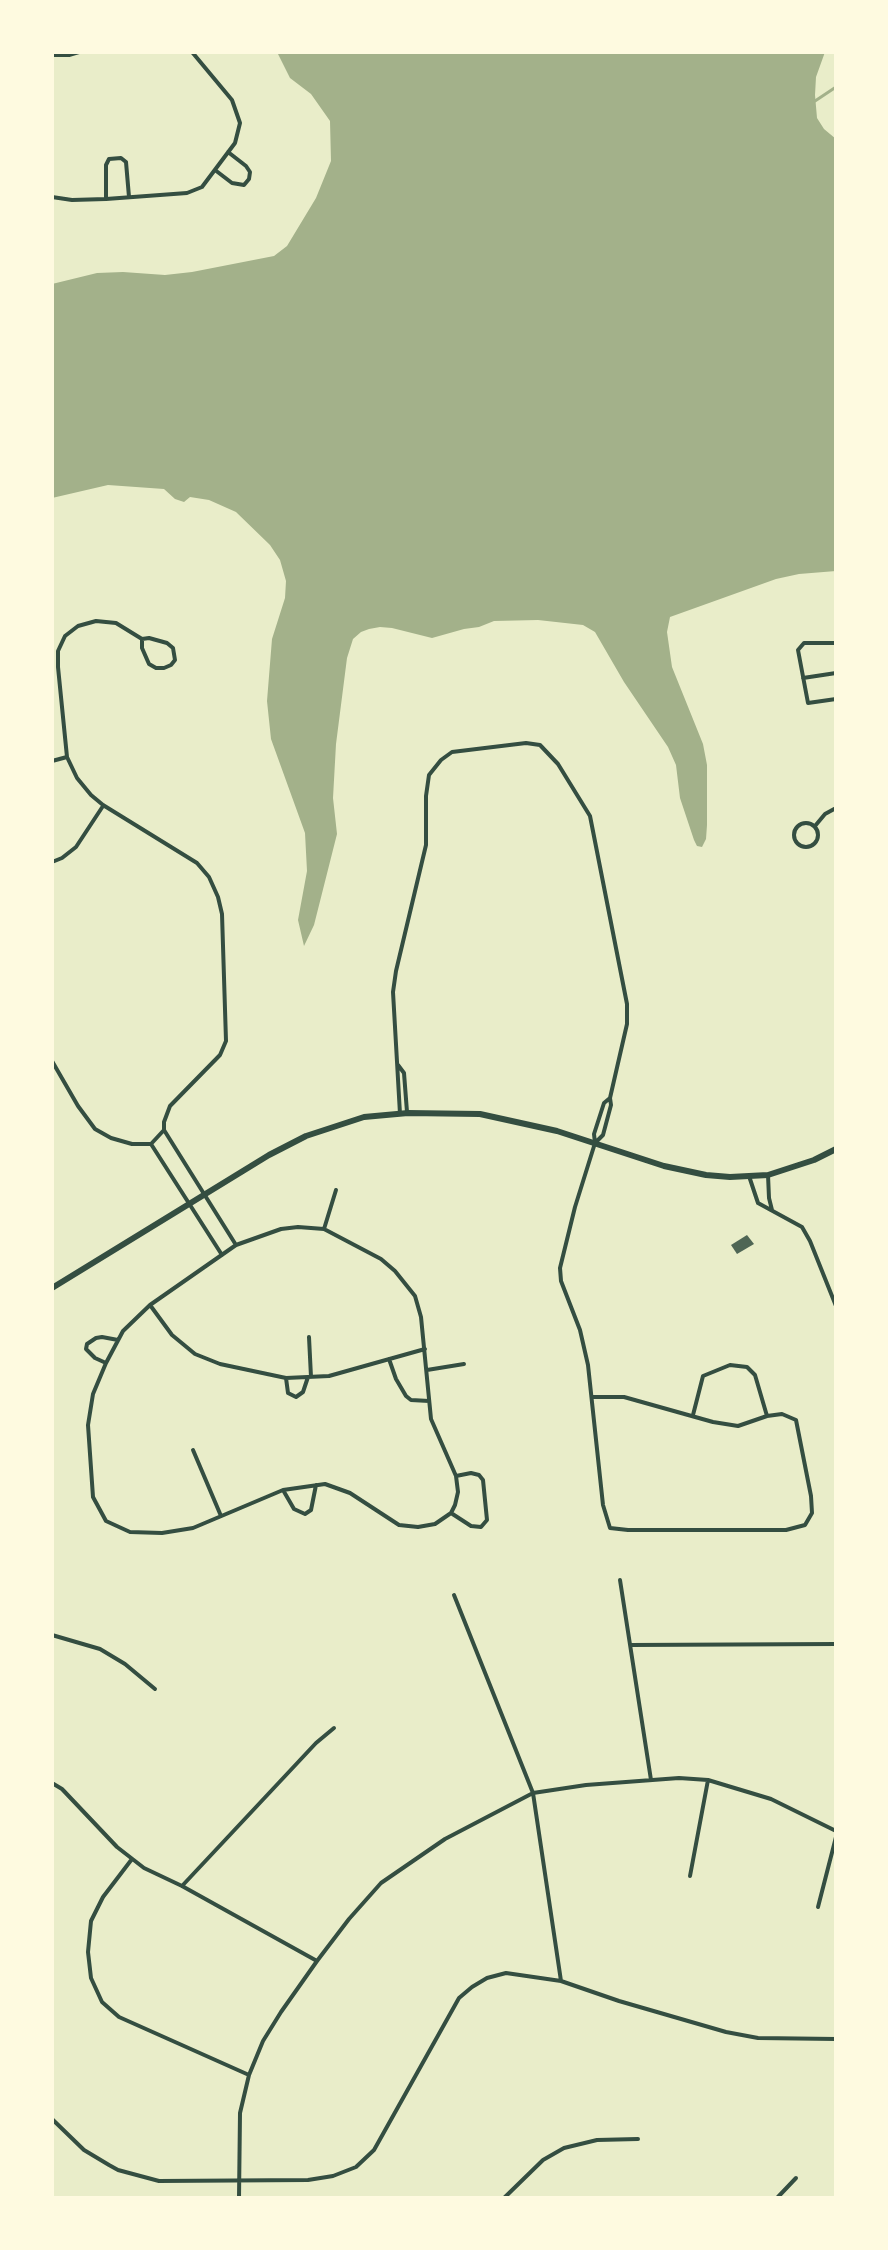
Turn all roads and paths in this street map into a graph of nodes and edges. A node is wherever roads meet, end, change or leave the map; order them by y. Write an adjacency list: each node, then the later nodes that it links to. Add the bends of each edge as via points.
1 (79, 52): 3 (street)
2 (192, 52): 4 (street, via 232,100 240,123)
3 (52, 55)
4 (228, 152): 5 (street); 5 (street, via 246,166 249,179 244,185 232,183)
5 (214, 170): 7 (street, via 202,187 187,193)
6 (52, 197): 8 (street)
7 (129, 197): 8 (street); 8 (street, via 126,162 109,159)
8 (106, 199)
9 (142, 639): 9 (street, via 157,639 173,648 175,660 164,668 149,664); 14 (street, via 116,623 96,621 65,636 58,667)
10 (836, 643): 12 (street, via 804,643 798,650)
11 (836, 673): 12 (street)
12 (803, 678): 13 (street, via 808,703)
13 (836, 699)
14 (67, 757): 15 (street); 16 (street, via 77,778)
15 (52, 761)
16 (103, 805): 19 (street, via 76,847); 24 (street, via 197,863 209,877 222,914 226,1041 220,1055 170,1106)
17 (836, 808): 18 (street)
18 (815, 826): 18 (street, via 796,828 799,846 817,842)
19 (52, 862)
20 (52, 1030): 21 (street)
21 (52, 1039)
22 (52, 1061): 26 (street, via 95,1129 132,1144)
23 (404, 1114): 25 (main road, via 480,1114); 25 (street, via 393,992 426,845 429,775 452,752 540,745 590,816 627,1004 607,1123); 31 (main road, via 364,1117 306,1136)
24 (164, 1130): 26 (street); 31 (street)
25 (595, 1143): 29 (main road, via 682,1170); 49 (street, via 560,1268 580,1330)
26 (151, 1144): 32 (street)
27 (836, 1149): 28 (main road)
28 (768, 1175): 29 (main road); 33 (street)
29 (749, 1176): 33 (street, via 758,1203)
30 (336, 1190): 34 (street)
31 (204, 1195): 32 (main road); 35 (street)
32 (189, 1204): 36 (street); 37 (main road)
33 (772, 1210): 39 (street, via 802,1227)
34 (324, 1229): 35 (street, via 281,1229); 42 (street, via 381,1259 401,1277 415,1296)
35 (236, 1245): 36 (street)
36 (222, 1255): 38 (street)
37 (52, 1288)
38 (150, 1305): 41 (street); 48 (street, via 172,1335 195,1354)
39 (836, 1306)
40 (309, 1337): 47 (street)
41 (118, 1340): 44 (street); 44 (street, via 102,1337 87,1344 95,1358)
42 (425, 1349): 43 (street); 46 (street)
43 (389, 1359): 47 (street); 50 (street, via 406,1396)
44 (106, 1363): 58 (street, via 88,1425 93,1497 106,1521 130,1532 162,1533)
45 (464, 1364): 46 (street)
46 (427, 1370): 50 (street)
47 (309, 1377): 48 (street); 48 (street, via 296,1397 288,1393)
48 (286, 1378)
49 (593, 1397): 51 (street, via 624,1397); 52 (street, via 603,1505 610,1528 628,1530 786,1530 805,1525 812,1513 811,1496 796,1420 782,1414)
50 (429, 1401): 54 (street, via 431,1419)
51 (693, 1415): 52 (street, via 738,1426); 52 (street, via 703,1376 730,1365 747,1367 755,1375)
52 (767, 1416)
53 (193, 1450): 58 (street)
54 (456, 1476): 57 (street, via 458,1492); 57 (street, via 471,1473 483,1480 487,1520 481,1527 471,1526)
55 (316, 1485): 56 (street); 56 (street, via 311,1510 305,1514 294,1509); 57 (street, via 350,1493 399,1525 435,1524)
56 (283, 1490): 58 (street)
57 (451, 1513)
58 (221, 1516)
59 (620, 1580): 63 (street)
60 (454, 1595): 69 (street)
61 (52, 1635): 64 (street, via 100,1649)
62 (836, 1644): 63 (street)
63 (631, 1645): 66 (street)
64 (155, 1689)
65 (334, 1728): 73 (street)
66 (651, 1780): 67 (street); 69 (street)
67 (708, 1780): 70 (street, via 771,1799); 72 (street)
68 (52, 1783): 71 (street)
69 (533, 1793): 75 (street, via 445,1839 381,1883); 76 (street)
70 (836, 1834): 74 (street)
71 (132, 1859): 73 (street); 78 (street, via 91,1921 91,1978 102,2002 119,2017)
72 (690, 1876)
73 (182, 1886): 75 (street)
74 (818, 1907)
75 (317, 1961): 78 (street, via 263,2041)
76 (561, 1981): 77 (street, via 726,2032); 82 (street, via 506,1973 487,1978 459,1998 374,2150 356,2167 308,2180)
77 (836, 2039)
78 (249, 2075): 82 (street, via 240,2113)
79 (52, 2119): 82 (street, via 84,2150 118,2170 159,2181)
80 (638, 2139): 84 (street, via 564,2148 543,2160)
81 (796, 2178): 85 (street)
82 (238, 2182): 83 (street)
83 (239, 2198)
84 (504, 2198)
85 (777, 2198)

